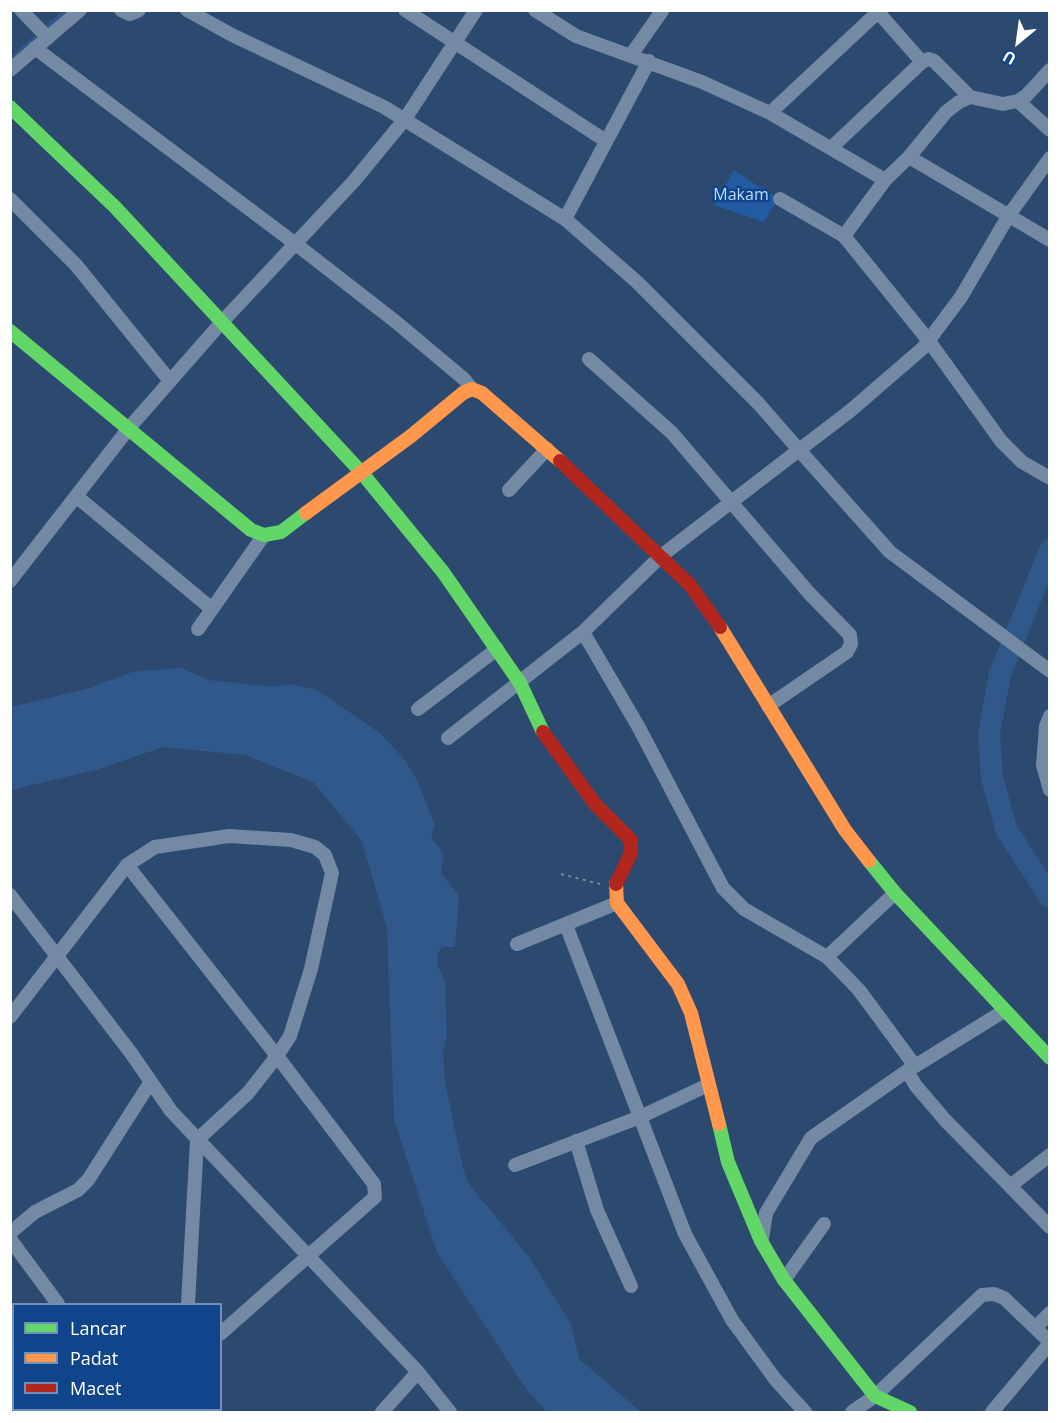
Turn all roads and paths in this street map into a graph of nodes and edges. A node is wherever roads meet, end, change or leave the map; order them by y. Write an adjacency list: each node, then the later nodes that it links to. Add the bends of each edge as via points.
1 (21, 10): 11 (street)
2 (80, 10): 11 (street)
3 (121, 10): 4 (street, via 130,14)
4 (139, 10)
5 (187, 10): 23 (street)
6 (405, 10): 12 (street)
7 (476, 10): 12 (street)
8 (535, 10): 14 (street, via 576,36)
9 (662, 11): 14 (street)
10 (879, 11): 16 (street); 22 (street)
11 (44, 34): 13 (street)
12 (455, 43): 23 (street); 25 (street)
13 (35, 48): 17 (street); 36 (street)
14 (631, 55): 15 (street)
15 (649, 61): 22 (street); 25 (street)
16 (922, 62): 19 (street, via 934,61); 26 (street)
17 (10, 70)
18 (1050, 70): 20 (street)
19 (970, 97): 20 (street, via 1003,104); 27 (street, via 946,112)
20 (1018, 101): 24 (street)
21 (10, 107): 37 (street, via 115,207)
22 (770, 113): 26 (street)
23 (405, 119): 33 (street); 36 (street)
24 (1050, 130)
25 (606, 141): 33 (street)
26 (832, 147): 29 (street)
27 (909, 157): 29 (street); 32 (street)
28 (1050, 158): 32 (street)
29 (885, 180): 34 (street)
30 (10, 199): 41 (street, via 76,265)
31 (780, 199): 34 (street)
32 (1009, 215): 35 (street); 39 (street, via 961,297)
33 (565, 219): 45 (street, via 644,290 758,403)
34 (844, 236): 39 (street)
35 (1050, 240)
36 (297, 245): 37 (street); 42 (street, via 396,322)
37 (221, 323): 41 (street); 46 (street)
38 (10, 331): 43 (street)
39 (929, 341): 45 (street); 47 (street, via 1001,441 1022,462)
40 (589, 359): 50 (street, via 672,433)
41 (170, 381): 43 (street)
42 (472, 389): 44 (street, via 482,393); 46 (street)
43 (129, 428): 49 (street); 51 (street, via 251,530)
44 (547, 449): 48 (street); 52 (street)
45 (799, 450): 50 (street); 58 (street, via 890,552)
46 (362, 473): 51 (street, via 281,532); 57 (street, via 443,572)
47 (1050, 478)
48 (509, 490)
49 (76, 496): 53 (street); 54 (street)
50 (733, 500): 52 (street); 60 (street, via 850,636 847,652)
51 (264, 535): 54 (street)
52 (661, 556): 56 (street); 60 (street, via 690,585 730,641)
53 (10, 581)
54 (212, 609): 55 (street)
55 (198, 629)
56 (583, 632): 59 (street); 74 (street, via 638,726 723,888 744,909)
57 (496, 649): 59 (street); 61 (street)
58 (1050, 671)
59 (520, 683): 63 (street); 67 (street, via 550,740 596,804 631,840 631,853)
60 (768, 706): 68 (street, via 845,830)
61 (418, 709)
62 (1050, 716): 64 (street, via 1043,765)
63 (448, 738)
64 (1050, 790)
65 (127, 865): 73 (street); 77 (street); 77 (street, via 155,847 229,836 291,840 315,847 325,855 332,873 310,969 290,1036)
66 (561, 874): 67 (path)
67 (615, 887): 70 (street)
68 (895, 893): 74 (street); 75 (street)
69 (10, 895): 73 (street)
70 (617, 903): 71 (street); 81 (street, via 678,984 691,1013)
71 (566, 925): 72 (street); 82 (street)
72 (518, 944)
73 (55, 956): 76 (street); 80 (street)
74 (827, 957): 79 (street, via 859,990)
75 (1004, 1011): 78 (street); 79 (street)
76 (10, 1017)
77 (277, 1056): 83 (street, via 248,1094); 93 (street, via 377,1191 368,1205)
78 (1050, 1058)
79 (911, 1068): 87 (street, via 916,1086); 92 (street, via 811,1137 766,1213)
80 (150, 1083): 83 (street); 90 (street, via 88,1180 78,1190 35,1212)
81 (708, 1085): 82 (street); 92 (street, via 728,1162)
82 (640, 1117): 84 (street); 108 (street, via 685,1234 732,1320)
83 (197, 1140): 93 (street); 97 (street)
84 (576, 1141): 86 (street); 95 (street, via 597,1209)
85 (1050, 1155): 87 (street)
86 (515, 1165)
87 (1010, 1186): 89 (street)
88 (824, 1224): 94 (street)
89 (1050, 1227)
90 (10, 1233)
91 (10, 1239): 96 (street)
92 (761, 1241): 94 (street)
93 (309, 1256): 100 (street); 102 (street)
94 (784, 1280): 103 (street)
95 (631, 1286)
96 (57, 1303)
97 (188, 1303)
98 (1050, 1314): 99 (street)
99 (1035, 1327): 101 (street); 103 (street, via 1004,1298 982,1295)
100 (222, 1332)
101 (1050, 1342): 111 (street)
102 (418, 1372): 106 (street); 107 (street)
103 (875, 1395): 109 (street); 110 (street)
104 (135, 1411): 105 (street)
105 (130, 1413)
106 (382, 1413)
107 (450, 1413)
108 (805, 1413)
109 (852, 1413)
110 (910, 1413)
111 (992, 1413)

